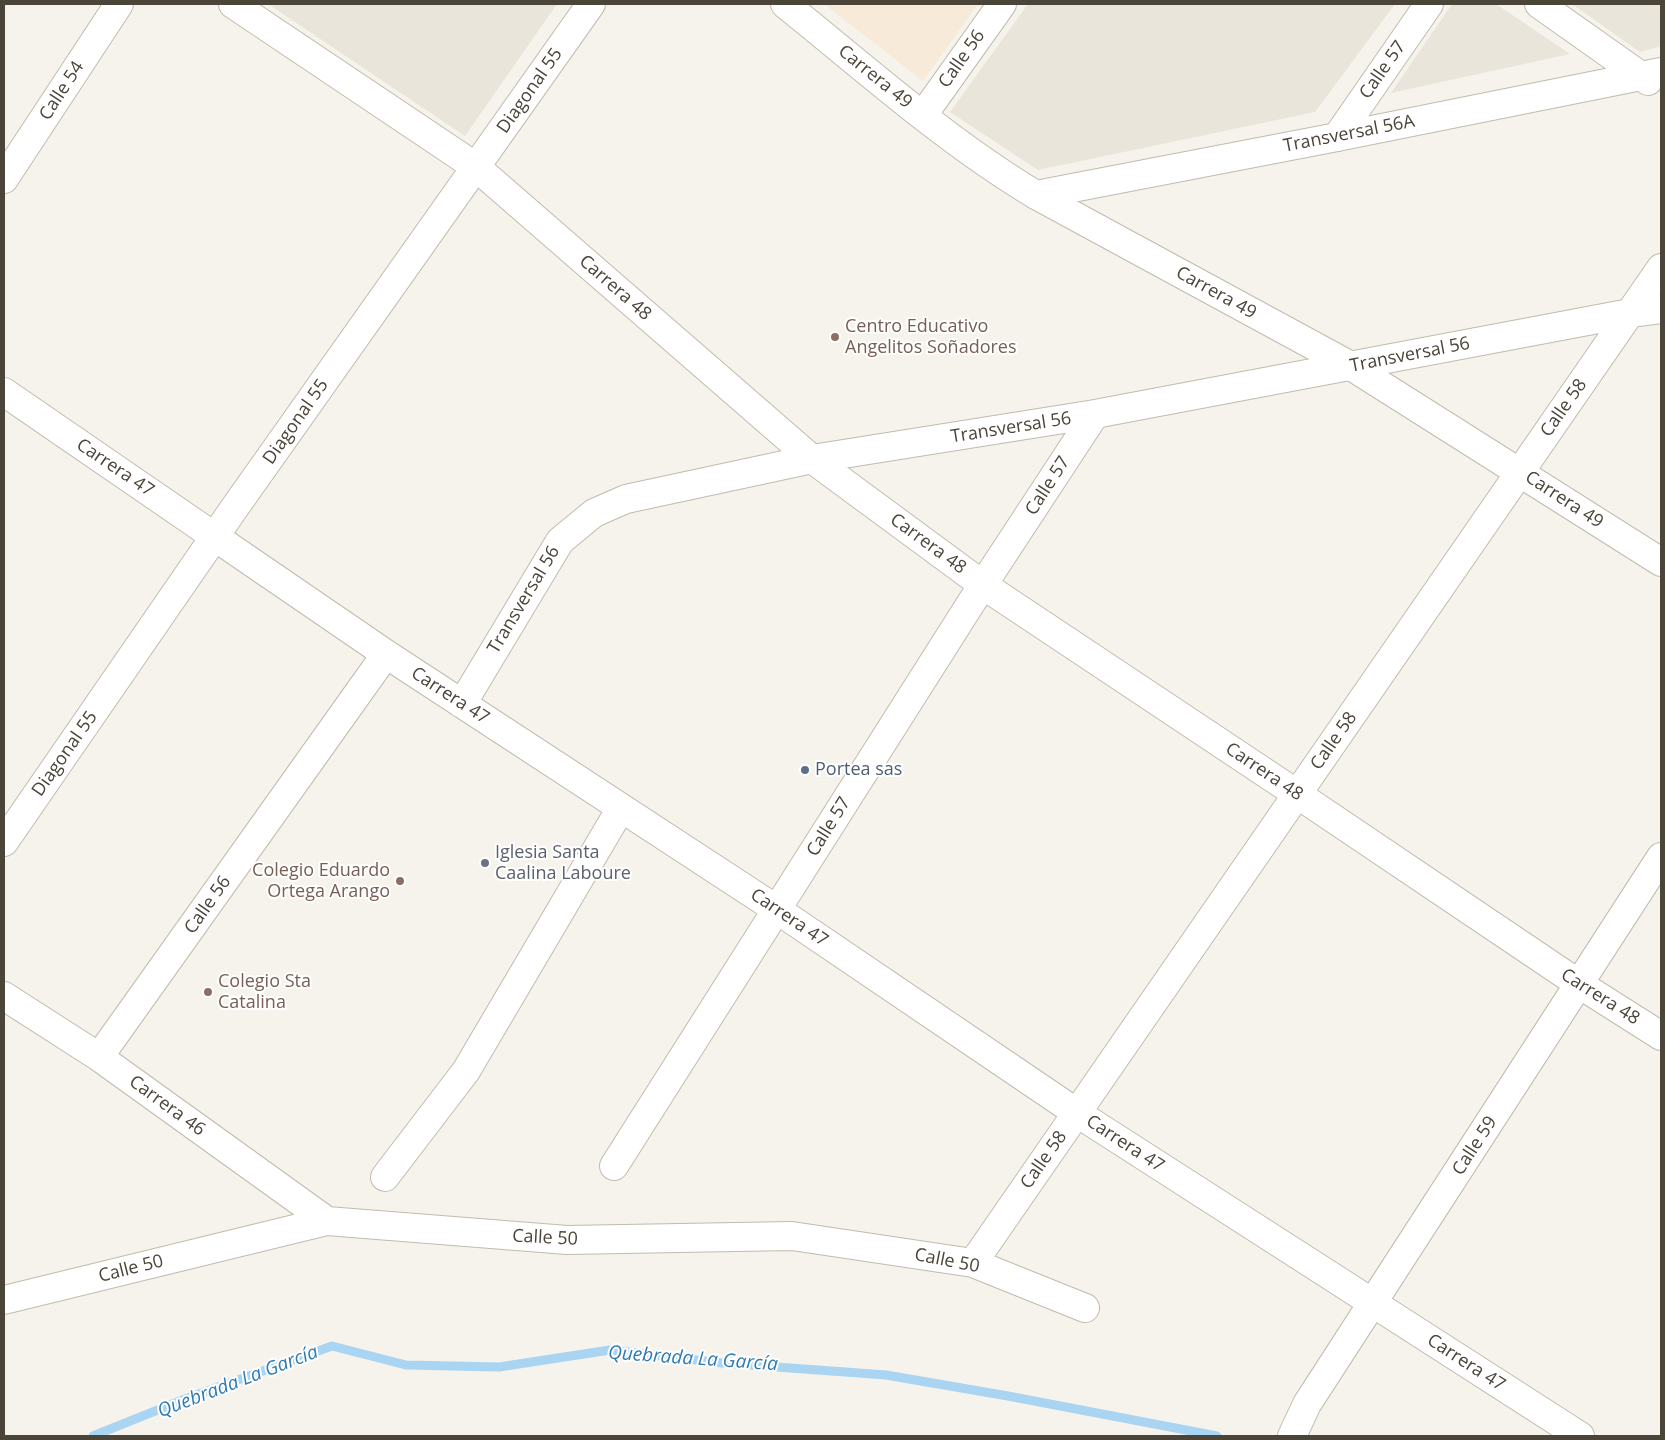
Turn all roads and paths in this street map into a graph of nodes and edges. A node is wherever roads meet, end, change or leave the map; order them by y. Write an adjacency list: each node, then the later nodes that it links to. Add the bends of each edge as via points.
1 (119, 4): 12 (street, Calle 54)
2 (233, 4): 11 (street, Carrera 48)
3 (591, 4): 11 (street, Diagonal 55)
4 (785, 4): 9 (street, Carrera 49)
5 (1002, 4): 9 (street, Calle 56)
6 (1429, 4): 10 (street, Calle 57)
7 (1539, 4): 8 (street)
8 (1654, 79): 10 (street, Transversal 56A)
9 (922, 115): 13 (street, Carrera 49)
10 (1336, 137): 13 (street, Transversal 56A)
11 (476, 167): 20 (street, Carrera 48); 22 (street, Diagonal 55)
12 (4, 179)
13 (1036, 195): 17 (street, Carrera 49)
14 (1661, 268): 16 (street, Calle 58)
15 (1661, 309): 16 (street, Transversal 56)
16 (1630, 313): 17 (street, Transversal 56); 21 (street, Calle 58)
17 (1351, 366): 19 (street, Transversal 56); 21 (street, Carrera 49)
18 (4, 392): 22 (street, Carrera 47)
19 (1095, 414): 20 (street, Transversal 56); 24 (street, Calle 57)
20 (812, 459): 24 (street, Carrera 48); 26 (street, Transversal 56, via 626,499 594,512 560,541)
21 (1520, 472): 23 (street, Carrera 49); 27 (street, Calle 58)
22 (215, 537): 25 (street, Carrera 47); 29 (street, Diagonal 55)
23 (1661, 562)
24 (984, 585): 27 (street, Carrera 48); 31 (street, Calle 57)
25 (386, 654): 26 (street, Carrera 47); 35 (street, Calle 56)
26 (462, 704): 28 (street, Carrera 47)
27 (1297, 794): 32 (street, Carrera 48); 36 (street, Calle 58)
28 (621, 808): 31 (street, Carrera 47); 38 (street, via 466,1071)
29 (4, 842)
30 (1661, 857): 32 (street, Calle 59)
31 (776, 909): 36 (street, Carrera 47); 37 (street, Calle 57)
32 (1579, 984): 34 (street, Carrera 48); 42 (street, Calle 59)
33 (4, 996): 35 (street, Carrera 46)
34 (1661, 1036)
35 (99, 1057): 39 (street, Carrera 46)
36 (1077, 1113): 40 (street, Calle 58); 42 (street, Carrera 47)
37 (614, 1166)
38 (385, 1177)
39 (327, 1221): 40 (street, Calle 50, via 567,1240 792,1236); 41 (street, Calle 50)
40 (973, 1263): 43 (street, Calle 50)
41 (4, 1300)
42 (1373, 1303): 44 (street, Calle 59, via 1306,1404); 45 (street, Carrera 47)
43 (1085, 1308)
44 (1293, 1433)
45 (1580, 1436)

